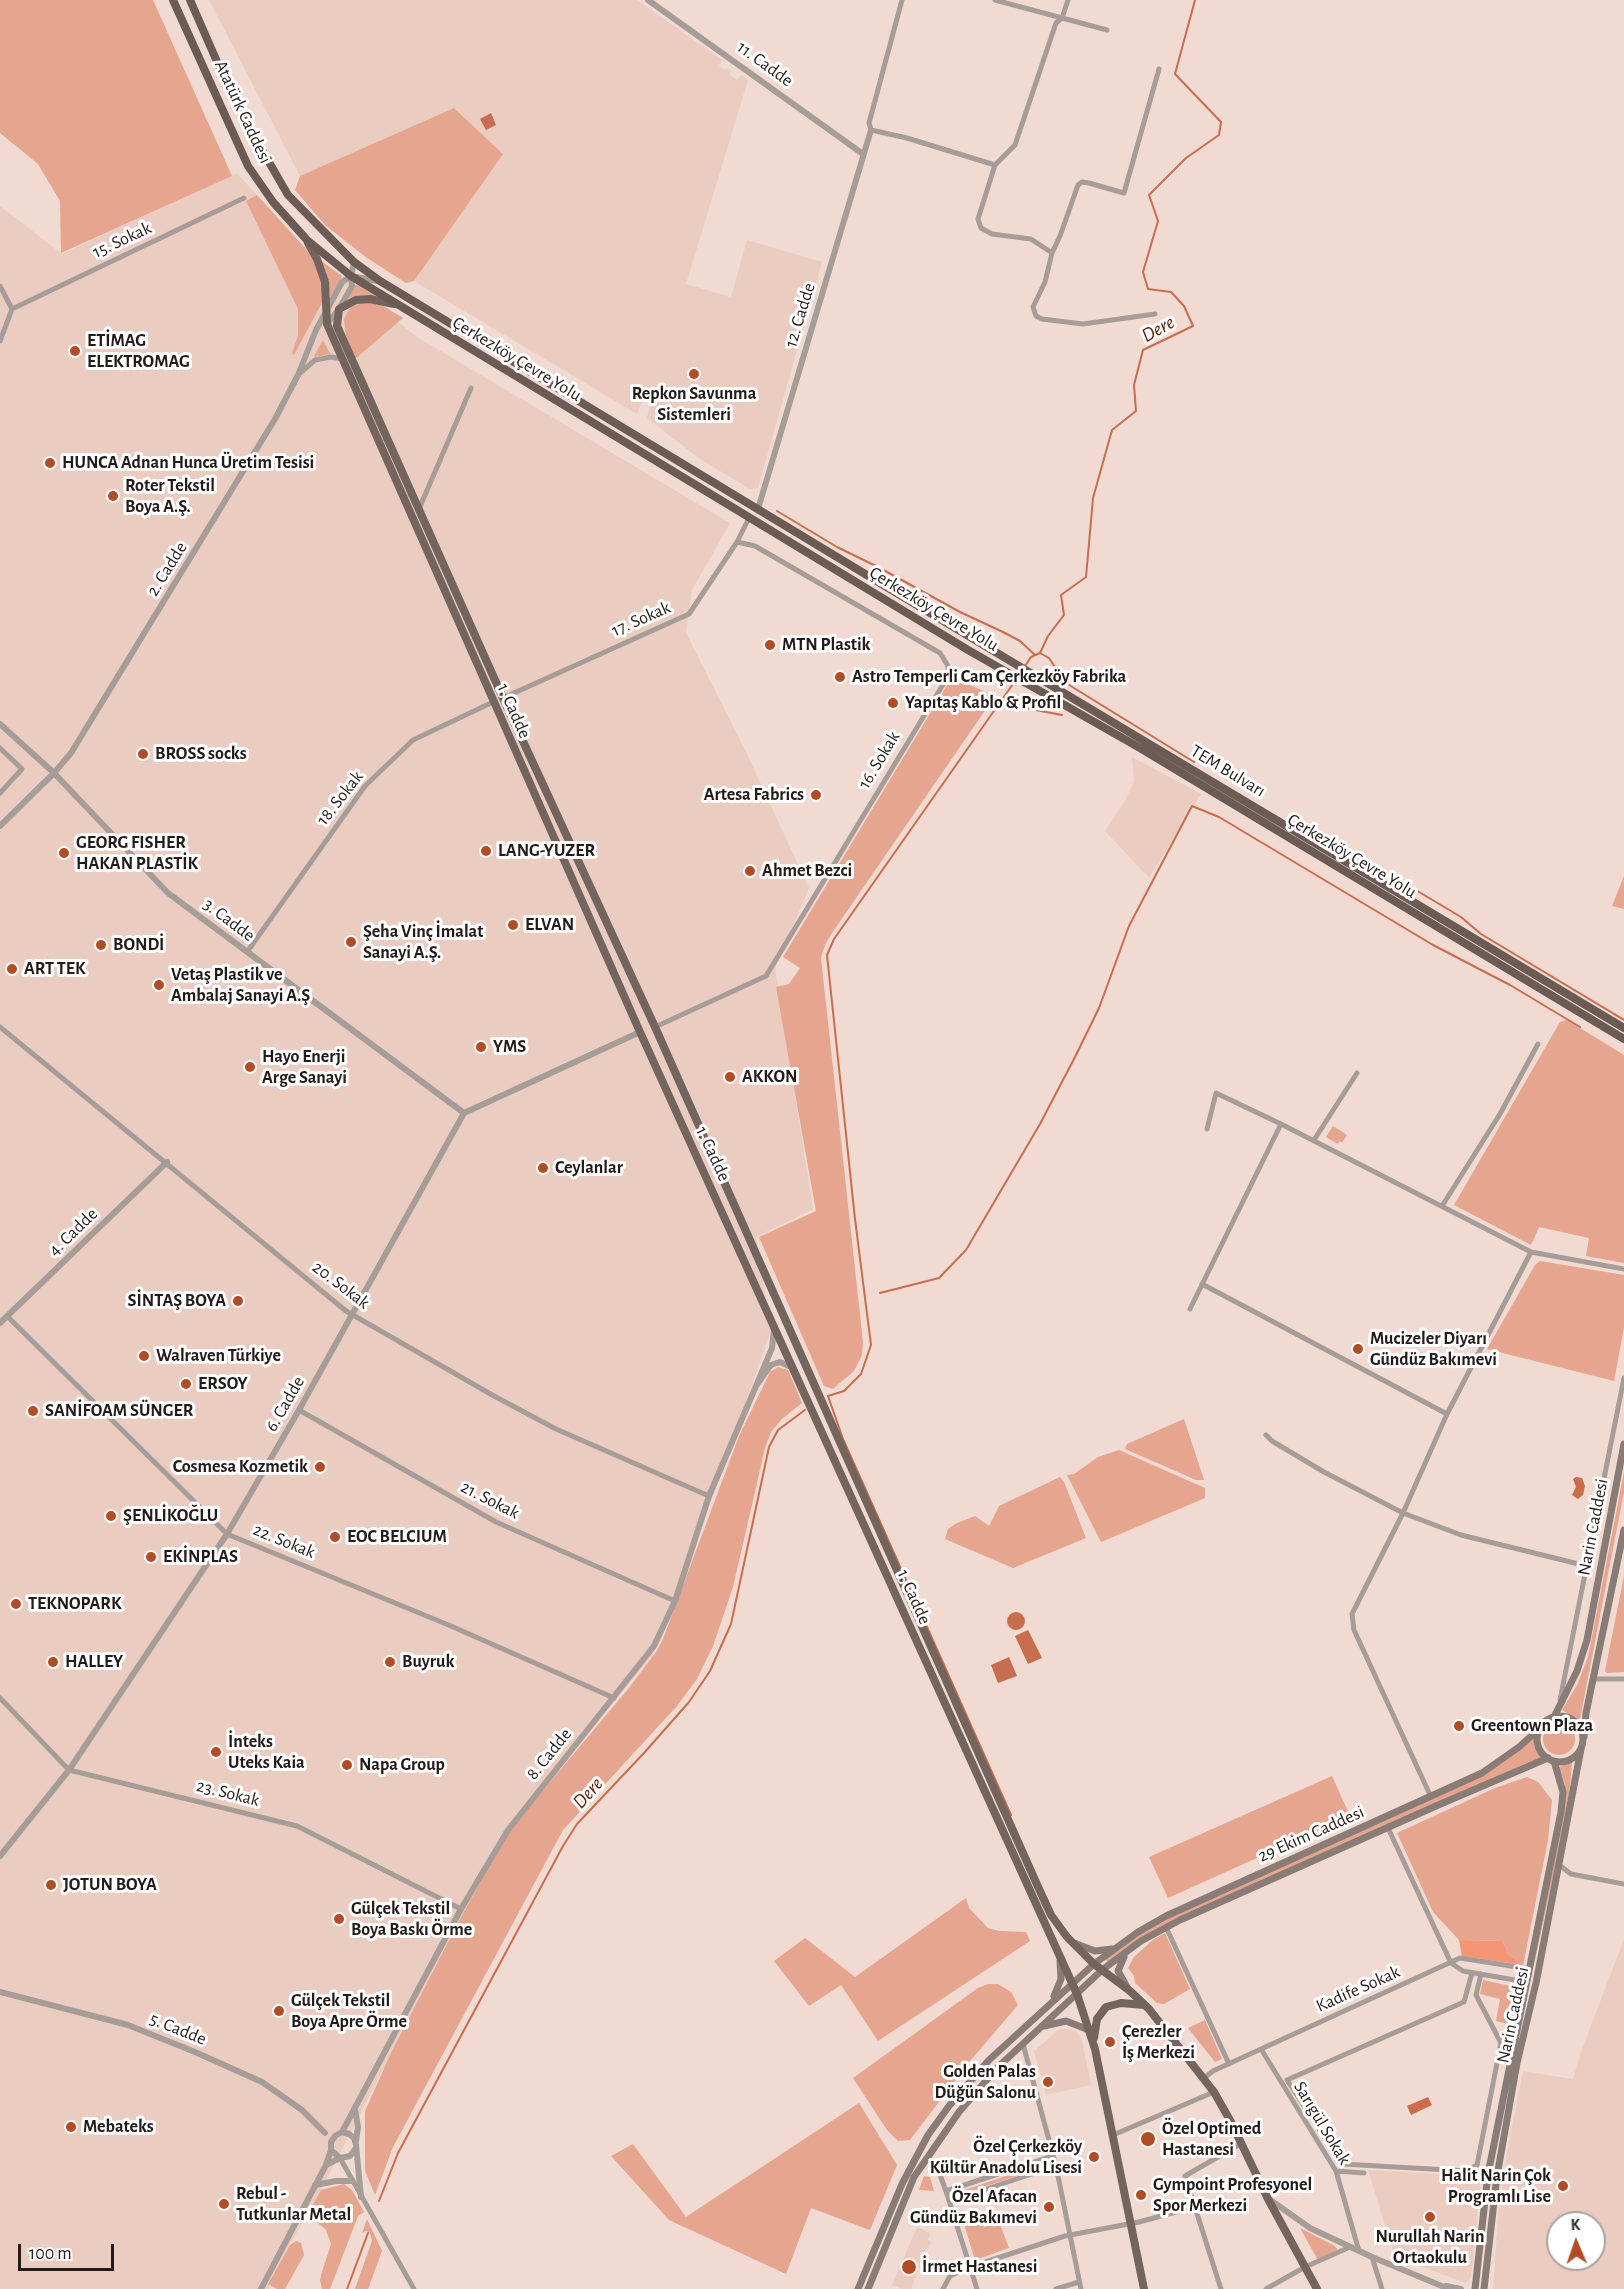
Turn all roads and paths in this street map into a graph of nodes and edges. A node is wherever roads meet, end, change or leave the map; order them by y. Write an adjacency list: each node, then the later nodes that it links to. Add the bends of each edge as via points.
1 (173, 0): 14 (highway, Atatürk Caddesi, via 248,166)
2 (190, 0): 16 (highway, Çerkezköy Çevre Yolu, via 236,105 288,195)
3 (648, 0): 11 (street, 11. Cadde)
4 (902, 0): 10 (street, via 869,123)
5 (995, 0): 7 (street)
6 (1068, 0): 7 (street)
7 (1062, 18): 8 (street); 12 (street, via 1056,23 1015,145)
8 (1107, 30)
9 (1159, 69): 15 (street, via 1124,193 1089,183 1078,185)
10 (871, 130): 11 (street, 12. Cadde); 12 (street)
11 (863, 154): 32 (street, 12. Cadde)
12 (995, 165): 15 (street, via 978,219 981,228 992,234 1031,239)
13 (243, 198): 22 (street, 15. Sokak)
14 (307, 240): 17 (highway, Atatürk Caddesi); 21 (main road, via 325,282)
15 (1052, 253): 24 (street, via 1046,282 1034,306 1036,316 1042,320 1083,324)
16 (354, 262): 17 (street); 18 (highway, Çerkezköy Çevre Yolu)
17 (351, 276): 18 (street); 20 (highway, Çerkezköy Çevre Yolu); 21 (street, 2. Cadde, via 342,282); 23 (street, via 352,286)
18 (380, 281): 32 (highway, Çerkezköy Çevre Yolu)
19 (0, 286): 22 (street)
20 (394, 304): 23 (main road, via 356,300); 34 (highway, Çerkezköy Çevre Yolu)
21 (327, 307): 25 (main road); 27 (street, 2. Cadde)
22 (12, 309): 28 (street)
23 (339, 309): 25 (street); 26 (main road)
24 (1155, 314)
25 (327, 324): 26 (street); 27 (street); 29 (main road, 1. Cadde)
26 (337, 326): 33 (main road, 1. Cadde)
27 (316, 330): 30 (street, 2. Cadde)
28 (0, 341)
29 (343, 359): 30 (street, via 315,360); 38 (main road, 1. Cadde)
30 (298, 375): 41 (street, 2. Cadde, via 225,504 71,753)
31 (471, 388): 33 (street)
32 (758, 508): 36 (highway, Çerkezköy Çevre Yolu)
33 (419, 510): 37 (main road, 1. Cadde)
34 (749, 518): 35 (street, 17. Sokak); 49 (highway, Çerkezköy Çevre Yolu)
35 (737, 542): 37 (street, 17. Sokak, via 689,614); 46 (street, 16. Sokak, via 755,546 940,653 948,672 766,976)
36 (1031, 672): 47 (highway, TEM Bulvarı)
37 (503, 698): 46 (main road, 1. Cadde)
38 (493, 702): 44 (street, 18. Sokak, via 412,741 365,786); 48 (main road, 1. Cadde)
39 (0, 724): 41 (street, 3. Cadde)
40 (0, 748): 42 (street, via 22,769)
41 (54, 773): 43 (street, 2. Cadde); 44 (street, 3. Cadde, via 168,893)
42 (0, 793)
43 (0, 826)
44 (247, 952): 52 (street, 3. Cadde)
45 (0, 1027): 56 (street, 20. Sokak)
46 (655, 1027): 99 (main road, 1. Cadde, via 1039,1889 1051,1915)
47 (1624, 1028)
48 (640, 1032): 52 (street); 65 (main road, 1. Cadde)
49 (1624, 1039)
50 (1538, 1044): 57 (street)
51 (1357, 1073): 55 (street)
52 (464, 1113): 62 (street, 6. Cadde)
53 (1281, 1124): 54 (street, via 1216,1093); 55 (street); 60 (street)
54 (1207, 1129)
55 (1314, 1140): 57 (street)
56 (167, 1162): 62 (street, 20. Sokak); 63 (street, 4. Cadde)
57 (1443, 1206): 58 (street)
58 (1531, 1252): 59 (street); 70 (street)
59 (1624, 1269)
60 (1202, 1284): 61 (street); 70 (street)
61 (1190, 1309)
62 (351, 1314): 69 (street, 6. Cadde); 73 (street, 20. Sokak, via 556,1429)
63 (7, 1316): 64 (street, 4. Cadde); 76 (street, 22. Sokak)
64 (0, 1323)
65 (775, 1325): 66 (main road, 1. Cadde); 68 (street, 8. Cadde, via 772,1348)
66 (795, 1369): 68 (street, 8. Cadde, via 780,1362 771,1365); 102 (main road, 1. Cadde)
67 (1624, 1378): 77 (street)
68 (756, 1386): 73 (street, 8. Cadde)
69 (299, 1410): 76 (street, 6. Cadde); 78 (street, 21. Sokak, via 495,1522)
70 (1447, 1414): 74 (street)
71 (1266, 1435): 74 (street, via 1324,1472)
72 (1624, 1444): 83 (main road, Narin Caddesi, via 1587,1640)
73 (710, 1496): 78 (street, 8. Cadde)
74 (1403, 1513): 77 (street, via 1461,1535); 90 (street, via 1352,1614 1352,1622)
75 (1624, 1530): 79 (main road, Narin Caddesi)
76 (227, 1534): 82 (street, 22. Sokak); 89 (street, 6. Cadde)
77 (1587, 1566): 83 (street)
78 (675, 1601): 82 (street, 8. Cadde, via 654,1646)
79 (1594, 1679): 80 (street); 86 (main road, Narin Caddesi)
80 (1624, 1679)
81 (0, 1698): 89 (street)
82 (614, 1698): 97 (street, 8. Cadde, via 508,1830)
83 (1559, 1708): 84 (main road, Narin Caddesi)
84 (1554, 1717): 85 (main road); 86 (main road, via 1574,1720)
85 (1539, 1729): 88 (main road, via 1539,1748); 90 (main road, 29 Ekim Caddesi, via 1482,1773)
86 (1584, 1737): 87 (main road)
87 (1581, 1749): 88 (main road, via 1573,1759); 93 (main road, Narin Caddesi)
88 (1551, 1760): 91 (main road, 29 Ekim Caddesi); 105 (main road, Narin Caddesi, via 1563,1791 1561,1812)
89 (69, 1770): 92 (street, 6. Cadde); 97 (street, 23. Sokak, via 297,1826)
90 (1431, 1797): 100 (main road, 29 Ekim Caddesi, via 1166,1916)
91 (1388, 1828): 98 (main road, 29 Ekim Caddesi); 103 (street)
92 (0, 1856)
93 (1558, 1864): 94 (street); 95 (main road, Narin Caddesi)
94 (1571, 1874): 95 (street); 96 (street)
95 (1556, 1879): 174 (main road, Narin Caddesi, via 1498,2164)
96 (1624, 1884)
97 (461, 1909): 126 (street, 8. Cadde)
98 (1166, 1927): 101 (main road, 29 Ekim Caddesi); 121 (street)
99 (1073, 1943): 100 (main road, via 1095,1951); 104 (main road, 1. Cadde)
100 (1115, 1948): 104 (main road, 29 Ekim Caddesi)
101 (1126, 1952): 106 (main road, 29 Ekim Caddesi); 111 (main road, via 1118,1971)
102 (1060, 1959): 110 (main road, 1. Cadde); 114 (main road, via 1059,1988)
103 (1450, 1963): 105 (street, Kadife Sokak, via 1460,1958); 107 (street); 120 (street, Kadife Sokak)
104 (1094, 1964): 106 (main road, 1. Cadde); 110 (main road, 29 Ekim Caddesi)
105 (1530, 1969): 109 (main road, Narin Caddesi)
106 (1102, 1970): 111 (main road, 1. Cadde); 113 (main road, 29 Ekim Caddesi)
107 (1471, 1974): 108 (street); 108 (street, via 1464,2002 1287,2080 1342,2164 1467,2171 1477,2165 1501,2043 1476,1995)
108 (1481, 1974): 109 (street)
109 (1526, 1982): 173 (main road, Narin Caddesi, via 1485,2180)
110 (1072, 1984): 113 (main road, 1. Cadde); 114 (main road, 29 Ekim Caddesi)
111 (1130, 1991): 115 (main road, 1. Cadde)
112 (0, 1992): 127 (street, 5. Cadde, via 128,2025 195,2052 262,2082 302,2110)
113 (1077, 1994): 116 (main road, 29 Ekim Caddesi); 117 (main road)
114 (1051, 2003): 122 (main road, 29 Ekim Caddesi)
115 (1144, 2005): 119 (main road, via 1114,2004 1102,2010 1095,2025); 123 (main road, 1. Cadde)
116 (1041, 2027): 117 (main road, via 1066,2021); 118 (main road, 29 Ekim Caddesi)
117 (1089, 2030): 119 (main road)
118 (1023, 2044): 124 (main road, 29 Ekim Caddesi); 135 (street)
119 (1095, 2049): 129 (main road)
120 (1261, 2049): 121 (street, Kadife Sokak); 140 (street, Sarıgül Sokak)
121 (1229, 2064): 123 (street, Kadife Sokak)
122 (974, 2076): 124 (main road); 134 (main road, 29 Ekim Caddesi)
123 (1204, 2078): 125 (main road, 1. Cadde)
124 (982, 2084): 137 (main road, 29 Ekim Caddesi)
125 (1214, 2092): 129 (street); 131 (main road, 1. Cadde)
126 (355, 2109): 128 (street, 8. Cadde); 132 (street)
127 (325, 2133): 130 (street); 133 (street)
128 (342, 2133): 130 (street); 132 (street, via 352,2135)
129 (1113, 2135): 149 (main road)
130 (335, 2136): 133 (street)
131 (1242, 2143): 146 (main road, 1. Cadde); 148 (street, via 1185,2176)
132 (356, 2145): 136 (street, via 350,2156); 145 (street)
133 (331, 2148): 136 (street); 138 (street)
134 (917, 2155): 137 (main road); 160 (main road, 29 Ekim Caddesi)
135 (1053, 2156): 139 (street); 144 (street)
136 (340, 2158): 138 (street); 142 (street)
137 (926, 2159): 144 (street, via 937,2167); 161 (main road, 29 Ekim Caddesi, via 914,2177)
138 (326, 2165): 143 (street)
139 (1056, 2166): 147 (street); 150 (street)
140 (1336, 2171): 141 (street); 152 (street, Sarıgül Sokak)
141 (1364, 2173)
142 (352, 2181): 143 (street); 145 (street)
143 (315, 2185): 158 (street)
144 (946, 2191): 147 (street)
145 (361, 2197): 159 (street)
146 (1268, 2199): 151 (street, via 1310,2228); 155 (main road, 1. Cadde)
147 (950, 2201): 154 (street)
148 (1194, 2207): 149 (street); 167 (street)
149 (1131, 2223): 150 (street); 166 (main road)
150 (1071, 2235): 154 (street); 156 (street)
151 (1350, 2247): 152 (street); 155 (street)
152 (1359, 2251): 153 (street)
153 (1371, 2257): 157 (street); 170 (street)
154 (970, 2267): 162 (street, via 950,2276); 163 (street)
155 (1305, 2267): 168 (street); 169 (main road, 1. Cadde)
156 (1079, 2282): 164 (street); 165 (street)
157 (1442, 2285): 171 (street); 172 (street)
158 (261, 2289)
159 (414, 2289)
160 (858, 2289)
161 (868, 2289)
162 (944, 2289)
163 (977, 2289)
164 (1056, 2289)
165 (1081, 2289)
166 (1144, 2289)
167 (1221, 2289)
168 (1266, 2289)
169 (1317, 2289)
170 (1382, 2289)
171 (1449, 2289)
172 (1461, 2289)
173 (1475, 2289)
174 (1484, 2289)

